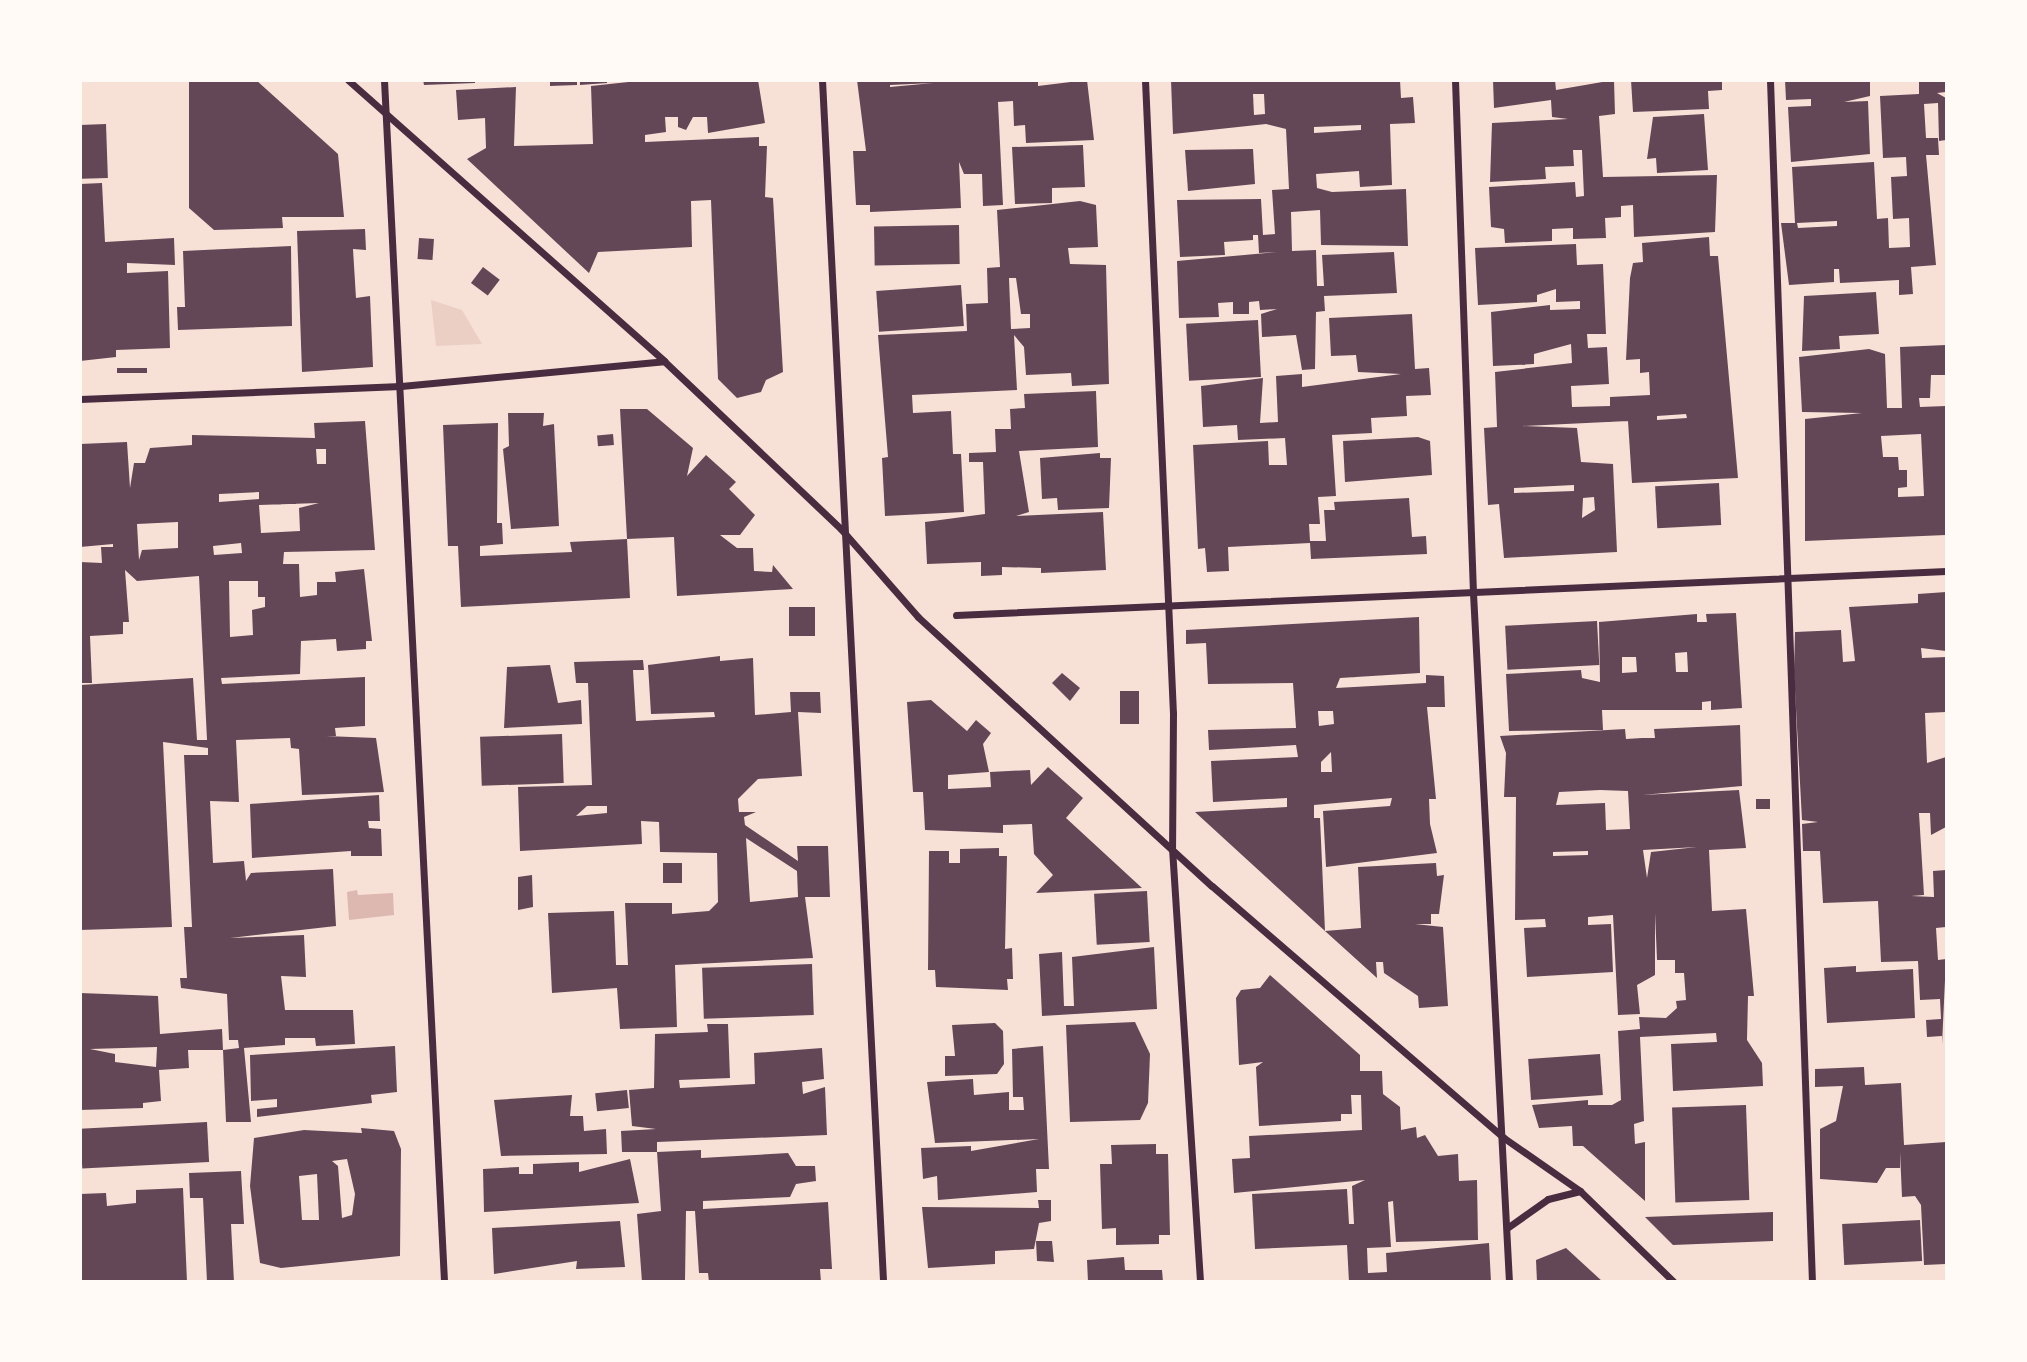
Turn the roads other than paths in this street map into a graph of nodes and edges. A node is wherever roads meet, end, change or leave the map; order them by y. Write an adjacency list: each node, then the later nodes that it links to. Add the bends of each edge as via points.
1 (348, 80): 7 (street)
2 (384, 80): 7 (street)
3 (822, 80): 11 (street)
4 (1145, 80): 15 (street)
5 (1455, 80): 14 (street)
6 (1770, 80): 13 (street)
7 (386, 116): 8 (street); 9 (street)
8 (664, 361): 9 (street); 11 (street)
9 (401, 386): 10 (street); 21 (street)
10 (80, 399)
11 (841, 529): 17 (street, via 918,617); 22 (street)
12 (1947, 572): 13 (street)
13 (1790, 579): 14 (street); 26 (street)
14 (1473, 593): 15 (street); 18 (street)
15 (1167, 605): 16 (street); 17 (street)
16 (956, 615)
17 (1172, 848): 18 (street); 23 (street)
18 (1504, 1138): 19 (street); 20 (street)
19 (1580, 1191): 20 (street, via 1548,1199); 25 (street)
20 (1507, 1228): 24 (street)
21 (444, 1282)
22 (883, 1282)
23 (1200, 1282)
24 (1508, 1282)
25 (1674, 1282)
26 (1812, 1282)

